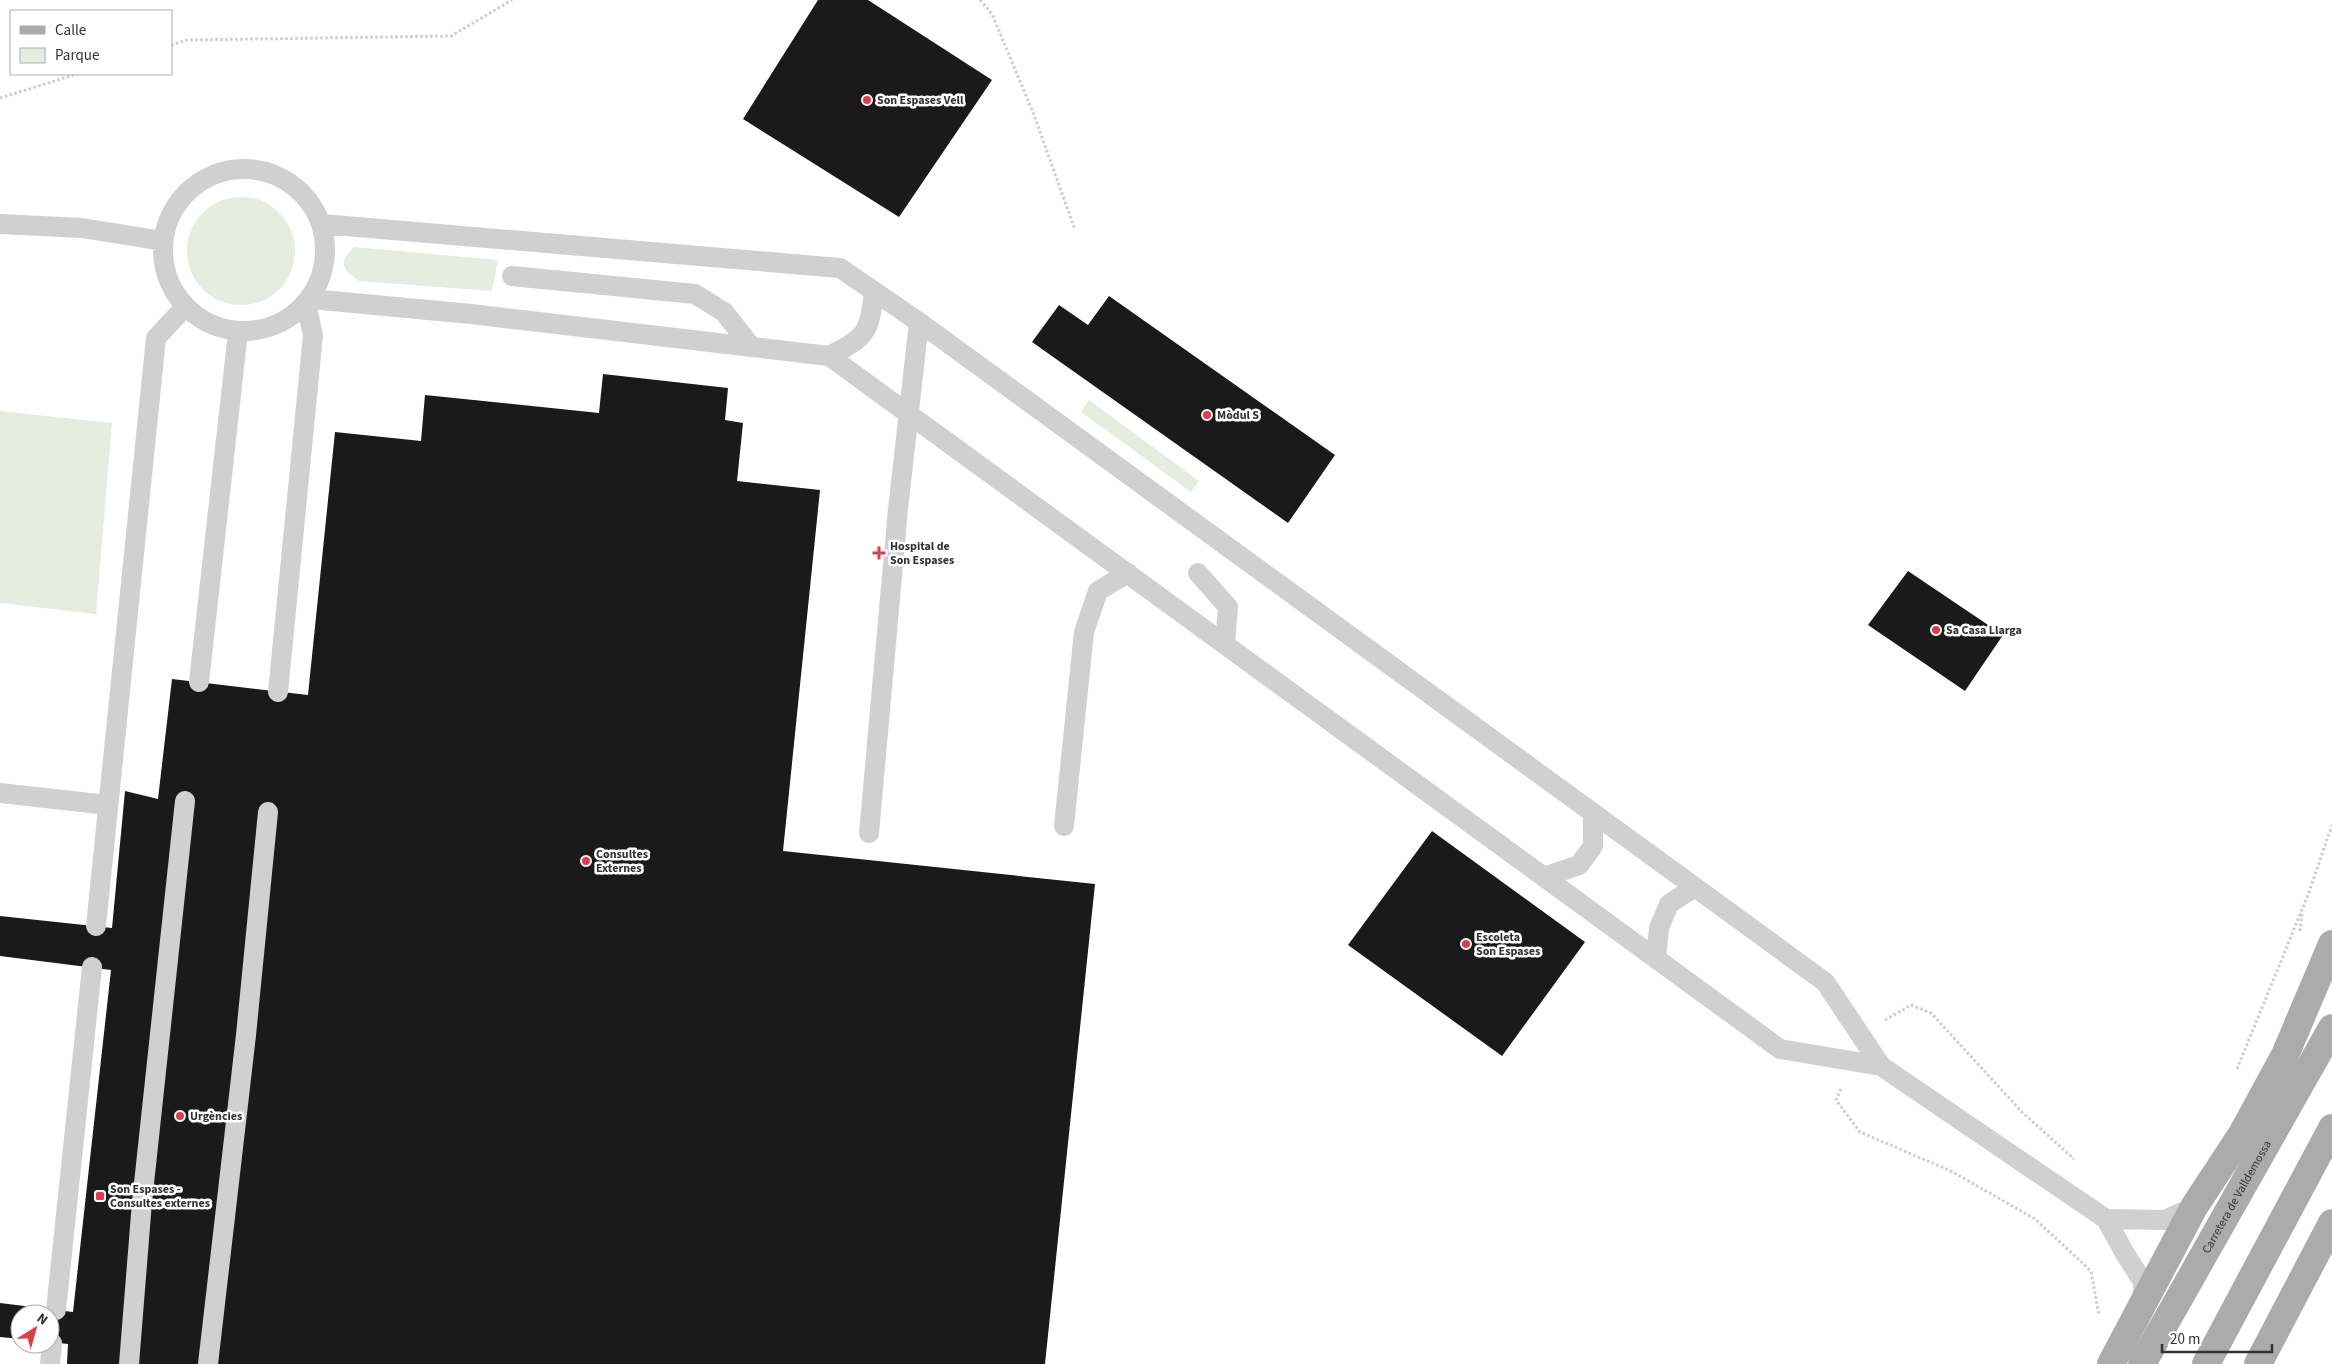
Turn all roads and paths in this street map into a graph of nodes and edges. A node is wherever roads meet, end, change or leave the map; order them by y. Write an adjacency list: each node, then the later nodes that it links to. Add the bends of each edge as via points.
1 (512, 0): 3 (path, via 451,36 187,40)
2 (980, 0): 8 (path, via 992,14 1034,115)
3 (172, 44)
4 (74, 75): 5 (path)
5 (0, 98)
6 (0, 224): 9 (lane, via 82,228)
7 (322, 224): 9 (lane, via 309,200 288,181 263,171 236,169 209,176 186,192 170,215); 11 (lane, via 840,268); 12 (lane, via 326,250 324,267)
8 (1075, 230)
9 (162, 241): 13 (lane, via 164,265 171,288)
10 (512, 276): 16 (lane, via 695,294 724,312)
11 (874, 292): 14 (lane); 17 (lane, via 870,321 858,341)
12 (308, 301): 15 (lane, via 291,318 266,330); 16 (lane); 23 (lane, via 313,334)
13 (186, 307): 15 (lane, via 219,328); 26 (lane, via 156,338)
14 (919, 322): 18 (lane); 28 (lane)
15 (238, 332): 22 (lane)
16 (750, 345): 17 (lane)
17 (829, 356): 18 (lane)
18 (909, 414): 19 (lane); 31 (lane)
19 (1128, 573): 21 (lane); 30 (lane, via 1098,591 1084,632)
20 (1198, 573): 21 (lane, via 1228,607)
21 (1225, 644): 32 (lane)
22 (199, 682)
23 (278, 692)
24 (0, 793): 26 (lane)
25 (185, 800): 47 (lane, via 142,1202)
26 (108, 805): 34 (lane)
27 (268, 812): 48 (lane)
28 (1593, 813): 32 (lane, via 1593,846 1579,865); 33 (lane)
29 (2332, 825): 40 (path, via 2308,895)
30 (1064, 826)
31 (869, 833)
32 (1544, 877): 36 (lane)
33 (1695, 887): 36 (lane, via 1669,904 1659,928); 39 (lane, via 1825,982)
34 (96, 926)
35 (2332, 944): 42 (main road, via 2285,1055 2242,1134)
36 (1656, 959): 39 (lane, via 1780,1049)
37 (92, 967): 45 (lane)
38 (2332, 1028): 50 (main road, Carretera de Valldemossa)
39 (1881, 1066): 43 (lane)
40 (2234, 1077)
41 (2332, 1128): 51 (main road)
42 (2194, 1207): 43 (lane, via 2165,1220); 46 (main road)
43 (2106, 1219): 46 (lane, via 2143,1282)
44 (2332, 1223): 52 (main road)
45 (57, 1304)
46 (2143, 1304): 49 (main road)
47 (129, 1364)
48 (208, 1364)
49 (2111, 1364)
50 (2142, 1364)
51 (2206, 1364)
52 (2258, 1364)

